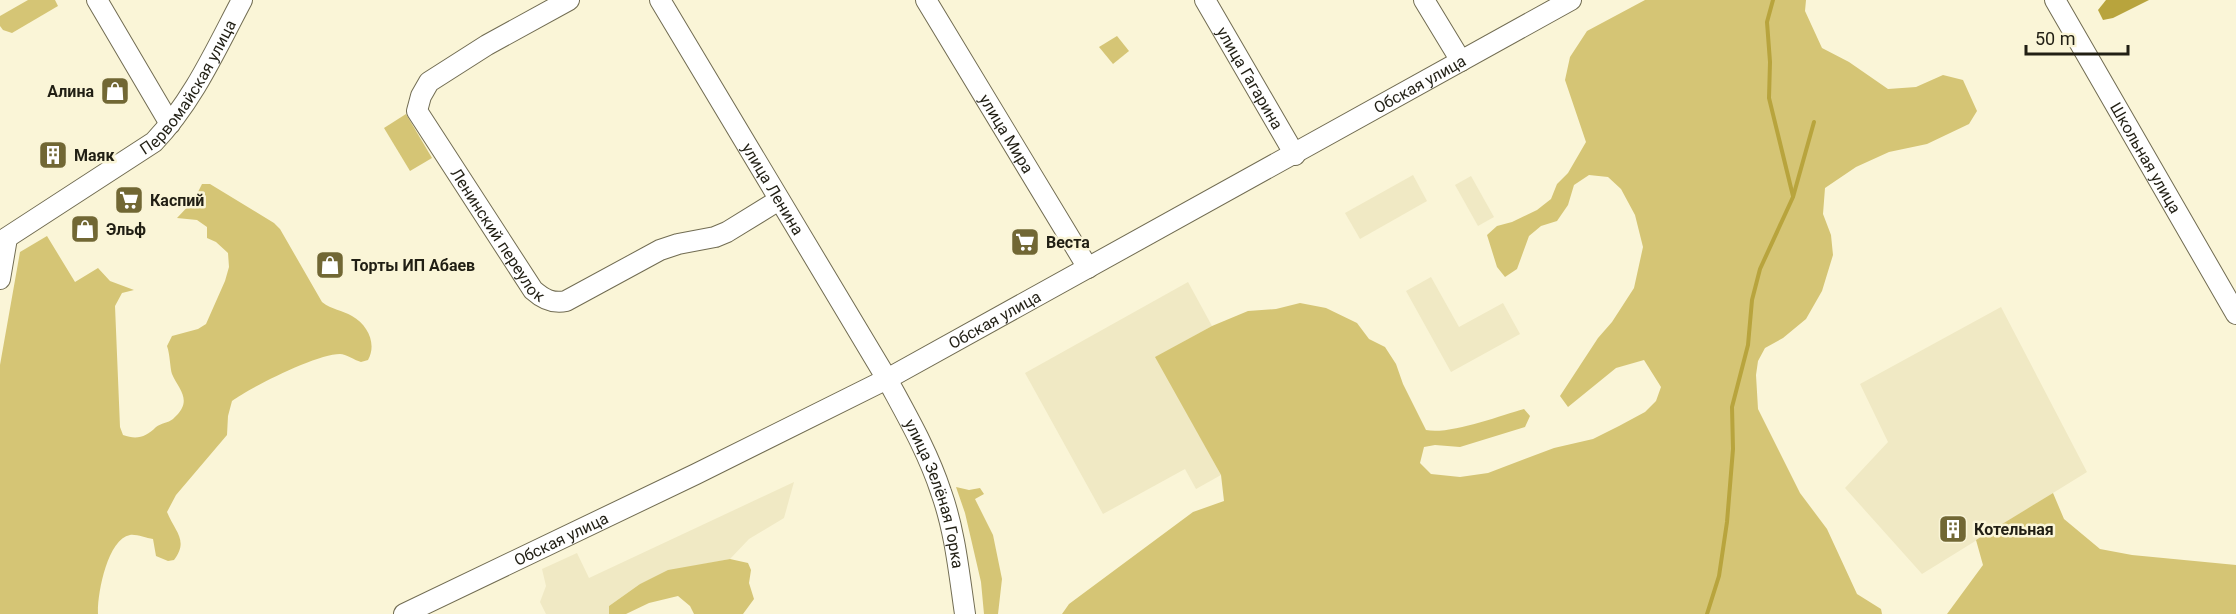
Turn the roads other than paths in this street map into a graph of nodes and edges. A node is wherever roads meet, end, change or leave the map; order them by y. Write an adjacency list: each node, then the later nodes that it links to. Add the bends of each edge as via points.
1 (97, 0): 11 (street)
2 (242, 0): 11 (street, Первомайская улица, via 200,80)
3 (569, 0): 13 (street, Ленинский переулок, via 429,82 417,111 533,290 546,300 567,300 660,250 727,232)
4 (660, 0): 13 (street, улица Ленина)
5 (926, 0): 15 (street, улица Мира)
6 (1205, 0): 12 (street, улица Гагарина)
7 (1425, 0): 10 (street)
8 (1571, 0): 10 (street, Обская улица)
9 (2055, 0): 17 (street, Школьная улица)
10 (1461, 62): 12 (street, Обская улица)
11 (170, 124): 14 (street, Первомайская улица, via 143,151)
12 (1295, 155): 15 (street, Обская улица)
13 (779, 200): 18 (street, улица Ленина)
14 (4, 240): 16 (street)
15 (1088, 268): 18 (street, Обская улица)
16 (0, 279)
17 (2236, 314)
18 (887, 379): 19 (street, Обская улица); 20 (street, улица Зелёная Горка, via 942,494)
19 (404, 614)
20 (965, 614)

